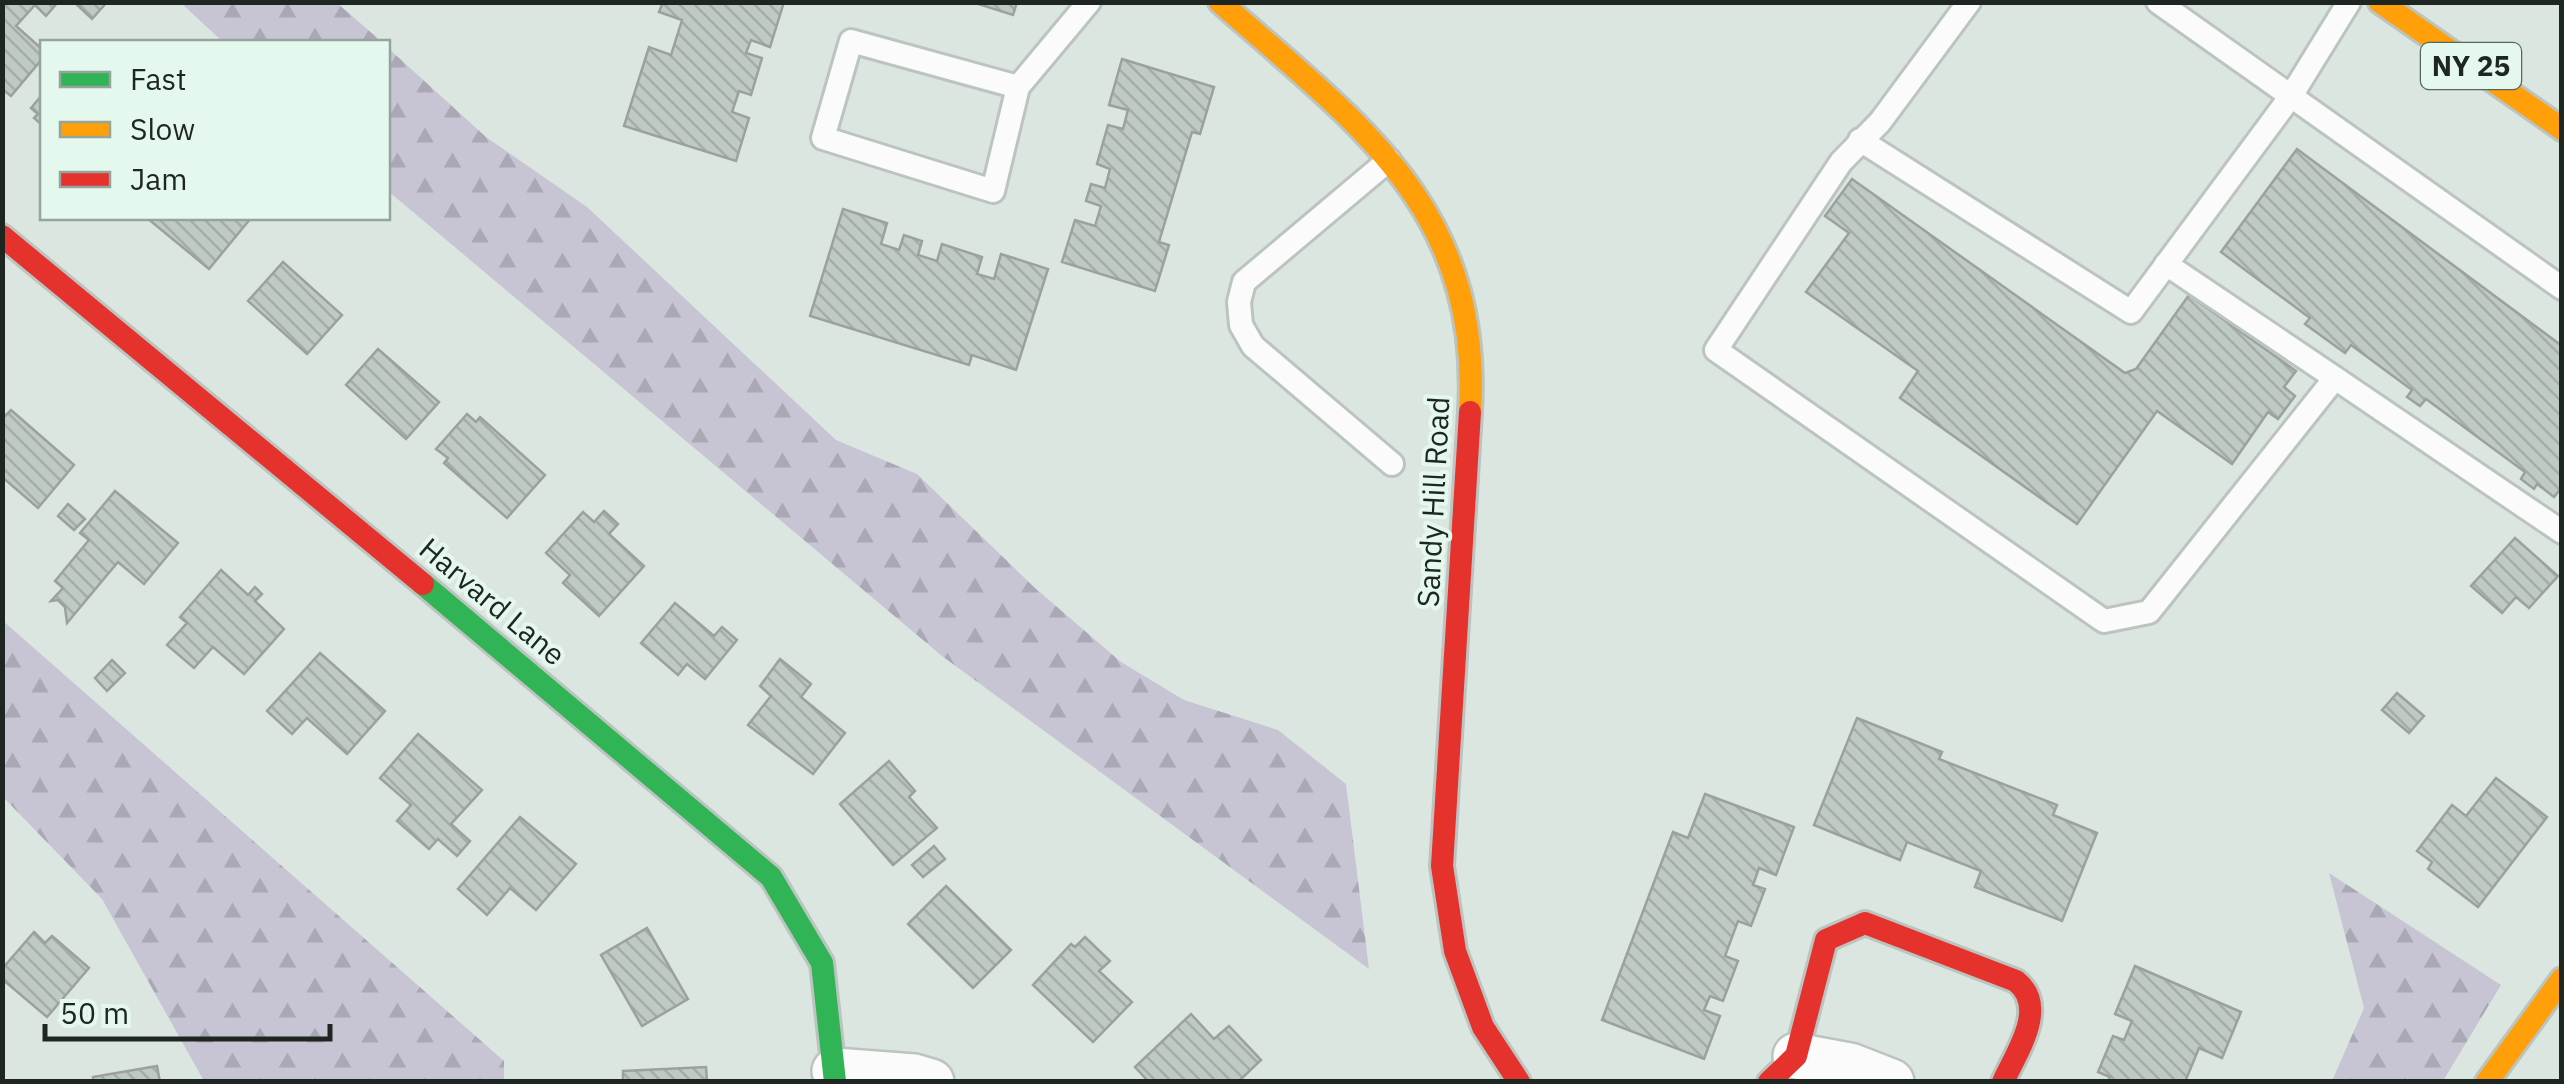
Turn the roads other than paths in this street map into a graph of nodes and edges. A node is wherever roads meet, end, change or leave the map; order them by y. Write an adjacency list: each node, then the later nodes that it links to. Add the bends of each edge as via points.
1 (1090, 2): 7 (lane)
2 (1220, 2): 12 (street, Sandy Hill Road)
3 (1969, 2): 11 (lane)
4 (2158, 2): 8 (lane)
5 (2349, 2): 8 (lane)
6 (2380, 2): 10 (street, NY 25)
7 (1018, 88): 7 (lane, via 851,41 823,138 993,191)
8 (2291, 96): 14 (lane); 15 (lane)
9 (2562, 97): 10 (lane)
10 (2554, 124)
11 (1860, 140): 14 (lane, via 2131,312); 16 (lane, via 1716,350 2104,621 2150,612)
12 (1389, 160): 17 (lane, via 1264,262 1244,282 1240,302 1241,326 1253,346); 23 (street, Sandy Hill Road, via 1450,256 1473,362 1442,866 1461,966 1482,1027)
13 (2, 236): 21 (street, Harvard Lane, via 771,877 822,964)
14 (2166, 264): 16 (lane)
15 (2562, 288)
16 (2335, 378): 18 (lane)
17 (1392, 464)
18 (2562, 532)
19 (2562, 979): 26 (street)
20 (1783, 1069): 24 (street, via 1850,1066); 25 (street, via 1826,940 1865,923 2025,988 2032,1018)
21 (835, 1076): 22 (street)
22 (931, 1082)
23 (1519, 1082)
24 (1891, 1082)
25 (2004, 1082)
26 (2487, 1082)

